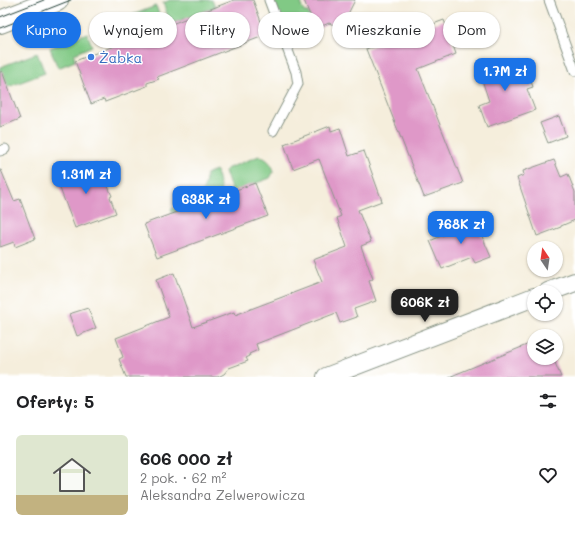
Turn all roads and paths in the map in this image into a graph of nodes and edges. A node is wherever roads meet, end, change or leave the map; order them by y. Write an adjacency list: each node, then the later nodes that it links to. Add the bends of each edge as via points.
1 (57, 0): 4 (street)
2 (269, 0): 6 (lane, via 296,72 298,84)
3 (549, 0): 5 (lane)
4 (0, 22)
5 (575, 71)
6 (273, 130)
7 (575, 282): 8 (street)
8 (563, 286)
9 (527, 300): 10 (street)
10 (326, 377)

